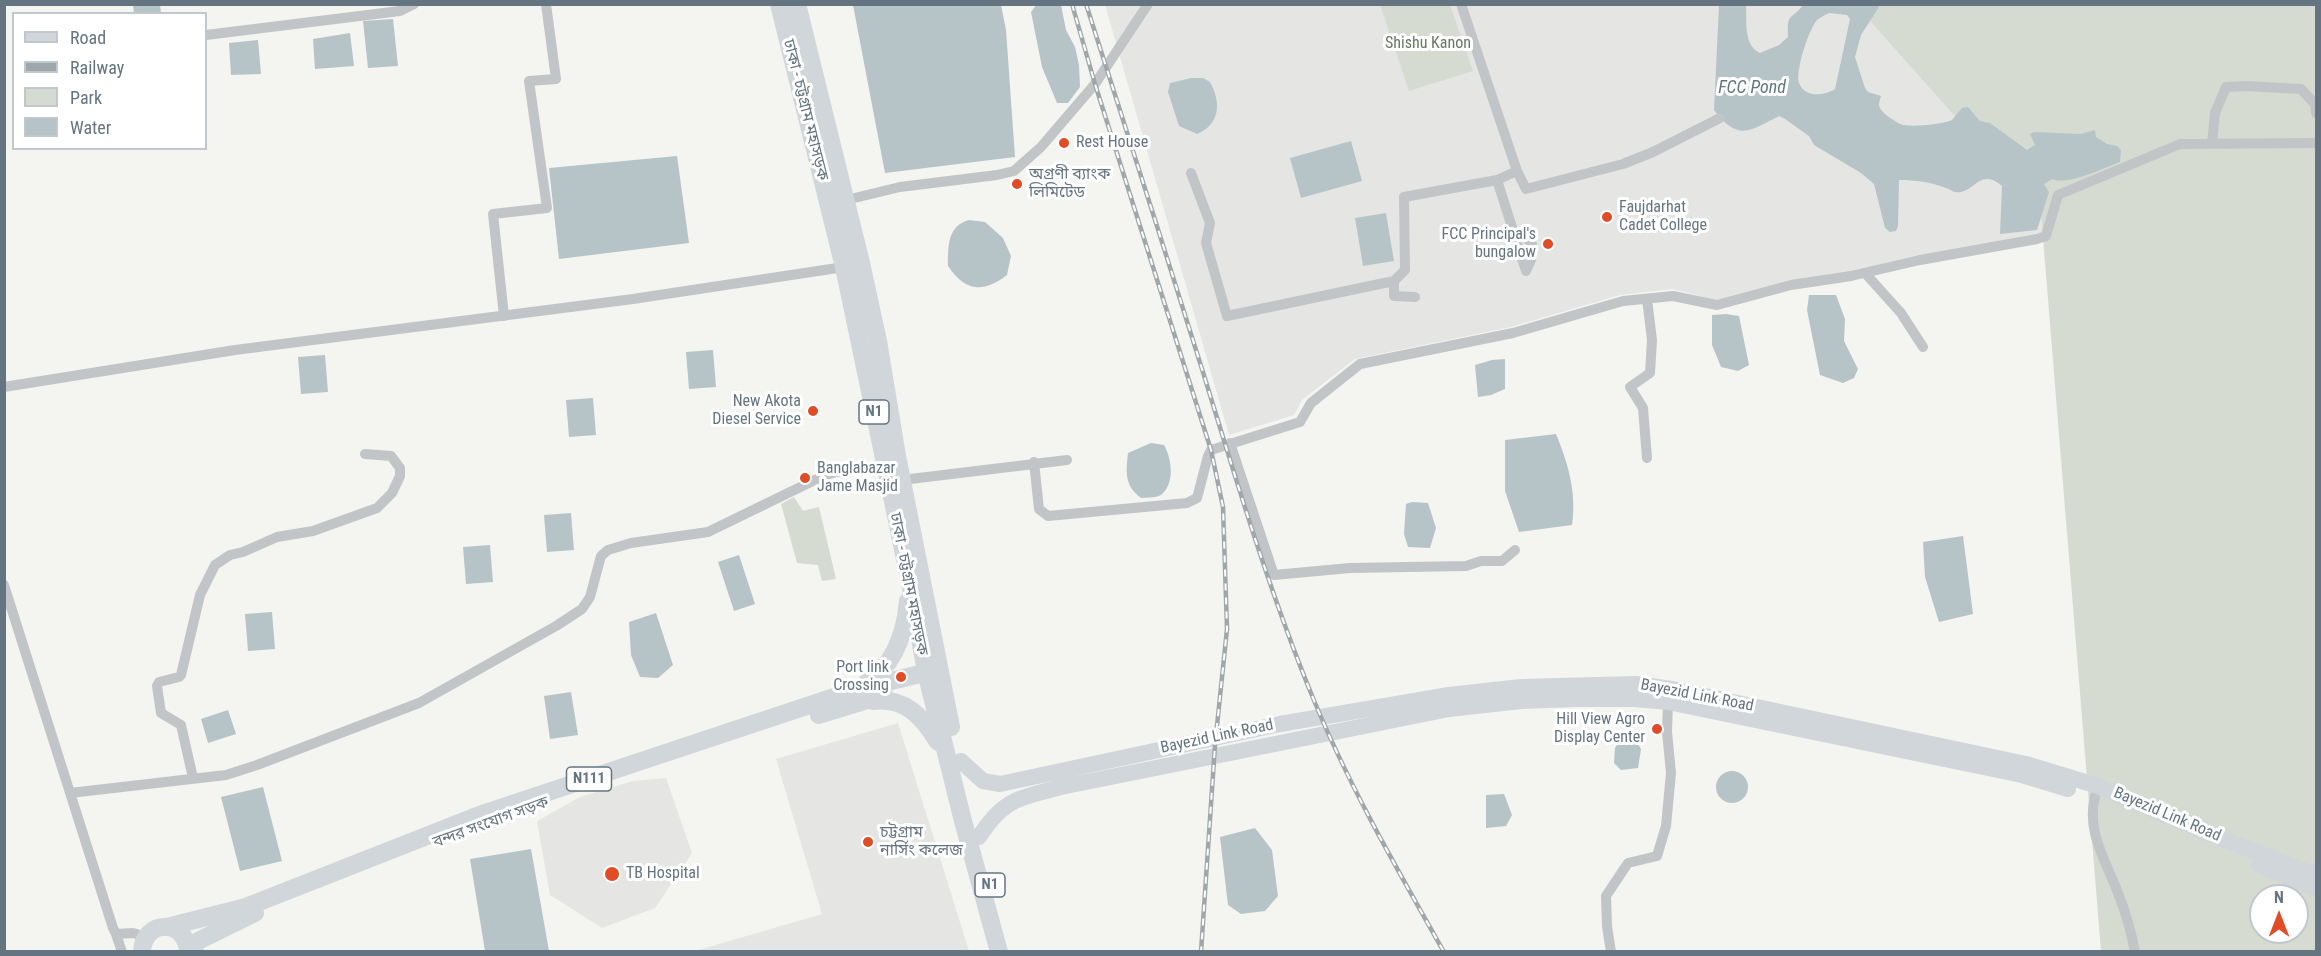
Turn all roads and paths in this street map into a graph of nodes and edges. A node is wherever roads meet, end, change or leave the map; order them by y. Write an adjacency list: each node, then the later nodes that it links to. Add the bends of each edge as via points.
1 (414, 4): 7 (street, via 400,11)
2 (546, 4): 22 (street, via 556,79 529,81 547,208 493,214)
3 (779, 4): 15 (highway, ঢাকা - চট্টগ্রাম মহাসড়ক / N1)
4 (798, 4): 15 (highway, ঢাকা - চট্টগ্রাম মহাসড়ক / N1)
5 (1148, 4): 15 (street, via 1095,84 1041,147 1014,171 900,187)
6 (1461, 4): 12 (street)
7 (207, 34)
8 (2316, 113): 11 (street, via 2315,104 2301,89 2226,87 2215,113)
9 (1720, 118): 12 (street, via 1653,152 1602,170 1526,189)
10 (2316, 143): 11 (street)
11 (2212, 144): 18 (street, via 2180,144 2063,192 2058,195 2046,236)
12 (1517, 171): 14 (street)
13 (1191, 173): 19 (street, via 1210,223 1206,243 1227,316)
14 (1497, 180): 16 (street); 19 (street, via 1404,197 1405,270)
15 (836, 202): 17 (highway, ঢাকা - চট্টগ্রাম মহাসড়ক / N1); 31 (highway, ঢাকা - চট্টগ্রাম মহাসড়ক / N1, via 878,341)
16 (1513, 231)
17 (844, 267): 22 (street); 30 (highway, ঢাকা - চট্টগ্রাম মহাসড়ক / N1)
18 (1865, 273): 21 (street, via 1791,285 1717,305 1673,296); 23 (street, via 1901,313)
19 (1394, 281): 20 (street, via 1393,300)
20 (1415, 297)
21 (1647, 299): 25 (street, via 1513,333 1360,364 1311,403 1300,422); 27 (street, via 1652,340 1650,373 1630,387 1643,408)
22 (504, 316): 24 (street, via 236,351)
23 (1923, 347)
24 (4, 387)
25 (1230, 443): 29 (street, via 1211,450 1197,498 1188,503 1048,516 1039,509); 32 (street, via 1274,576 1350,568 1466,566 1502,561)
26 (365, 453): 40 (street, via 391,456 400,468 392,493 377,508 230,555 210,574 200,595 181,675 157,686 161,713 181,725)
27 (1647, 458)
28 (1067, 460): 29 (street)
29 (1035, 462): 31 (street)
30 (885, 465): 33 (highway, ঢাকা - চট্টগ্রাম মহাসড়ক / N1); 40 (street, via 820,477 708,532 608,550 601,556 590,597 582,609 419,703 257,765)
31 (902, 480): 35 (highway, ঢাকা - চট্টগ্রাম মহাসড়ক / N1)
32 (1515, 550)
33 (910, 583): 35 (highway, ঢাকা - চট্টগ্রাম মহাসড়ক / N1); 37 (highway, via 907,612 895,653)
34 (4, 585): 42 (street)
35 (933, 675): 37 (highway, বন্দর সংযোগ সড়ক / N111); 39 (highway, ঢাকা - চট্টগ্রাম মহাসড়ক / N1)
36 (1521, 694): 38 (main road, Bayezid Link Road); 41 (main road, Bayezid Link Road); 45 (main road, Bayezid Link Road, via 1636,684 2026,764 2098,786)
37 (858, 696): 39 (highway, via 896,700 929,727); 47 (highway, বন্দর সংযোগ সড়ক / N111, via 485,813 246,907); 52 (highway, বন্দর সংযোগ সড়ক / N111, via 488,822 249,915 198,941)
38 (1668, 702): 43 (main road, Bayezid Link Road, via 2022,775); 53 (street, via 1671,773 1666,826 1657,856 1628,863 1606,896)
39 (954, 758): 41 (main road, Bayezid Link Road, via 982,781 992,784); 44 (highway, ঢাকা - চট্টগ্রাম মহাসড়ক / N1); 50 (highway, ঢাকা - চট্টগ্রাম মহাসড়ক / N1)
40 (193, 778): 42 (street)
41 (1060, 778): 44 (main road, via 1018,798 993,816)
42 (70, 793): 48 (street)
43 (2095, 796): 46 (main road, Bayezid Link Road); 54 (street, via 2091,810 2098,847 2128,921)
44 (979, 837): 50 (highway, ঢাকা - চট্টগ্রাম মহাসড়ক / N1)
45 (2316, 875)
46 (2316, 889)
47 (167, 927): 49 (highway, N111, via 155,929); 52 (highway, N111, via 180,932)
48 (116, 934): 49 (street, via 134,933); 51 (street)
49 (144, 944)
50 (1001, 949)
51 (122, 951)
52 (190, 951)
53 (1611, 951)
54 (2135, 951)

